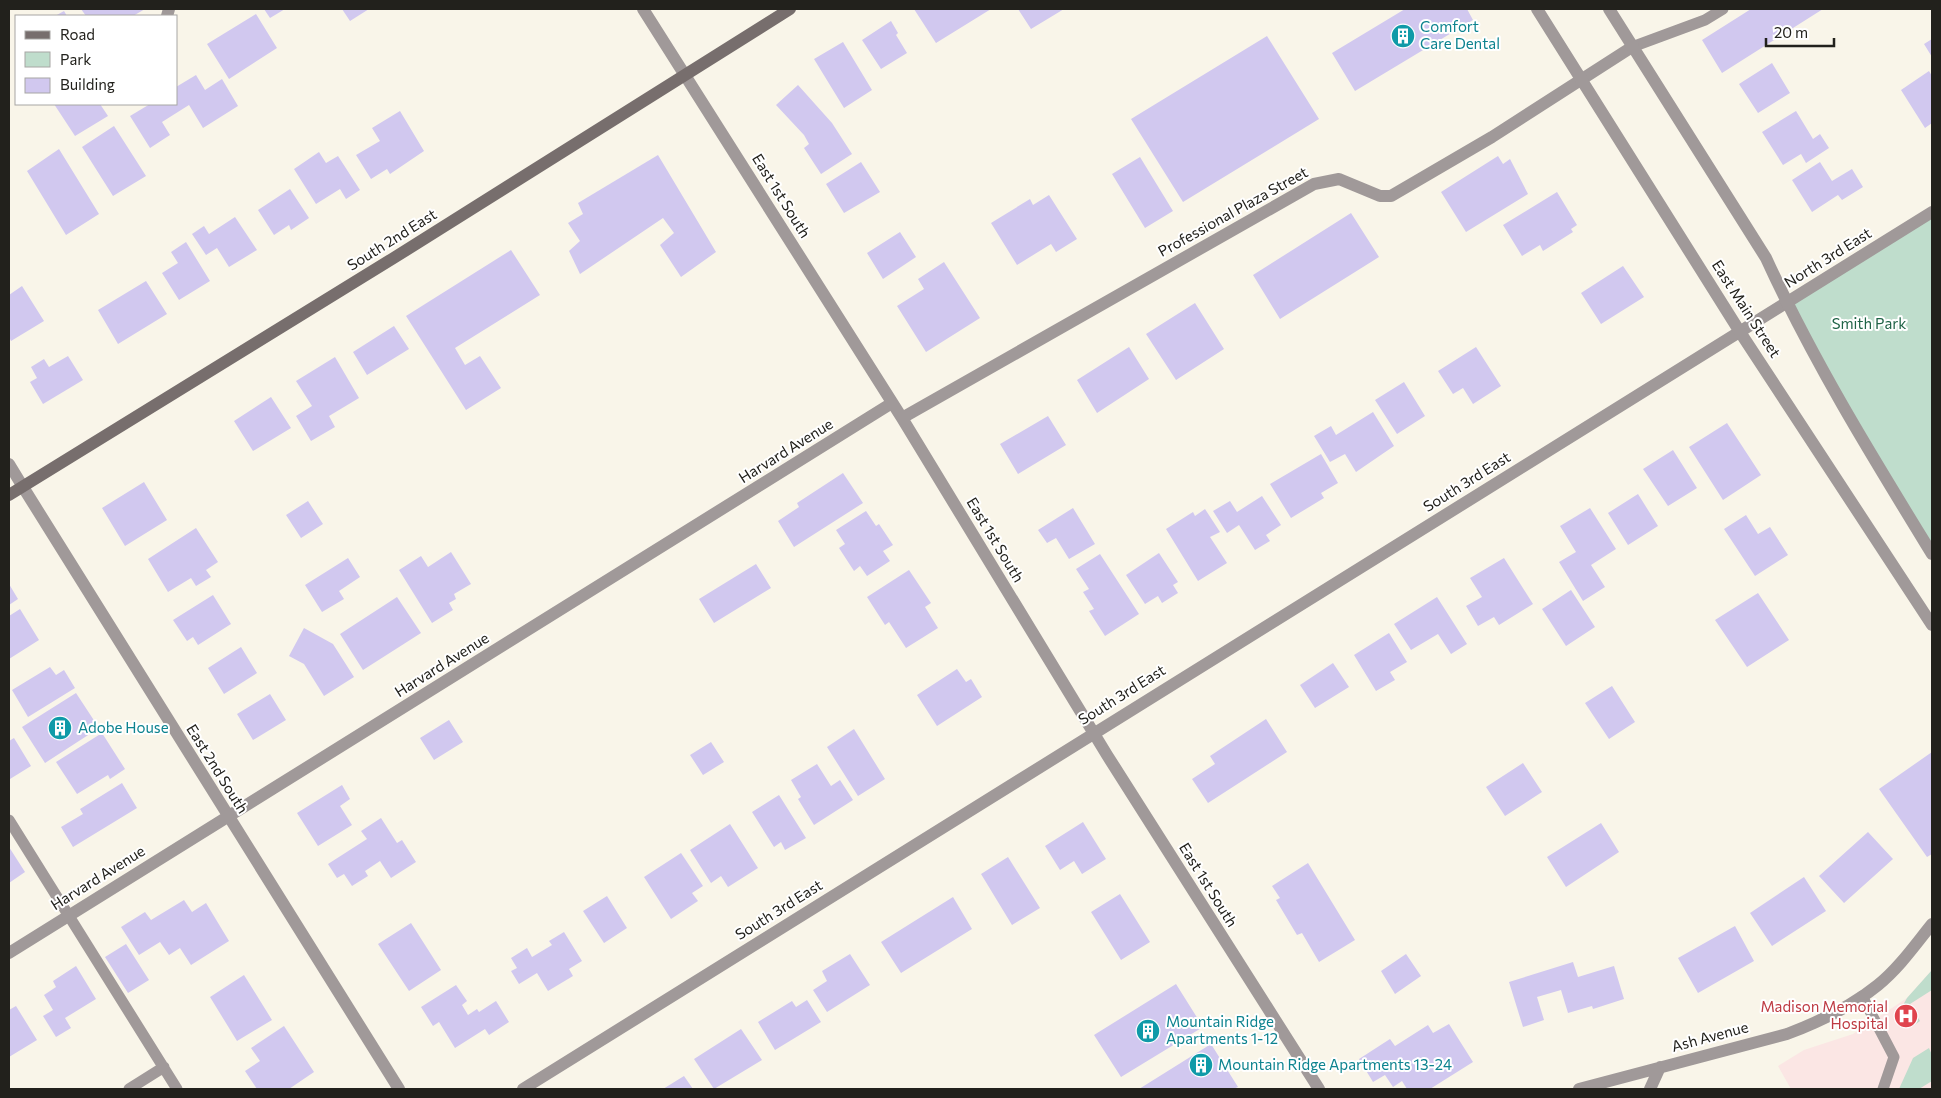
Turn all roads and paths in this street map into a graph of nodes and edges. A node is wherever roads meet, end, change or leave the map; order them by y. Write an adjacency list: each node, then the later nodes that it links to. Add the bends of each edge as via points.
1 (643, 9): 7 (street, East 1st South)
2 (790, 9): 7 (main road, South 2nd East)
3 (1537, 9): 8 (street, East Main Street)
4 (1609, 9): 6 (street)
5 (1723, 9): 6 (lane, via 1705,20)
6 (1632, 47): 8 (street, Professional Plaza Street); 10 (street, via 1766,258)
7 (686, 75): 12 (street, East 1st South); 15 (main road, South 2nd East)
8 (1581, 80): 11 (street, East Main Street); 13 (street, Professional Plaza Street, via 1391,196 1380,196 1339,179 1314,184)
9 (1932, 212): 10 (street, North 3rd East)
10 (1787, 303): 11 (street, North 3rd East); 17 (street, via 1876,464)
11 (1740, 332): 18 (street, East Main Street); 19 (street, South 3rd East)
12 (892, 403): 13 (street, East 1st South); 20 (street, Harvard Avenue)
13 (902, 418): 19 (street, East 1st South)
14 (9, 464): 15 (street, East 2nd South)
15 (23, 487): 16 (main road, South 2nd East); 20 (street, East 2nd South)
16 (9, 495)
17 (1932, 554)
18 (1932, 624)
19 (1094, 732): 31 (street, South 3rd East); 32 (street, East 1st South)
20 (227, 816): 22 (street, Harvard Avenue); 30 (street, East 2nd South)
21 (9, 820): 22 (lane)
22 (69, 916): 24 (street, Harvard Avenue); 27 (lane)
23 (1932, 924): 25 (street, Ash Avenue, via 1879,985)
24 (9, 953)
25 (1862, 996): 26 (street, Ash Avenue, via 1819,1022 1786,1034); 35 (lane, via 1894,1057)
26 (1660, 1067): 33 (street, Ash Avenue); 34 (street)
27 (164, 1068): 28 (lane); 29 (lane)
28 (129, 1089)
29 (177, 1089)
30 (399, 1089)
31 (523, 1089)
32 (1319, 1089)
33 (1579, 1089)
34 (1650, 1089)
35 (1883, 1089)

